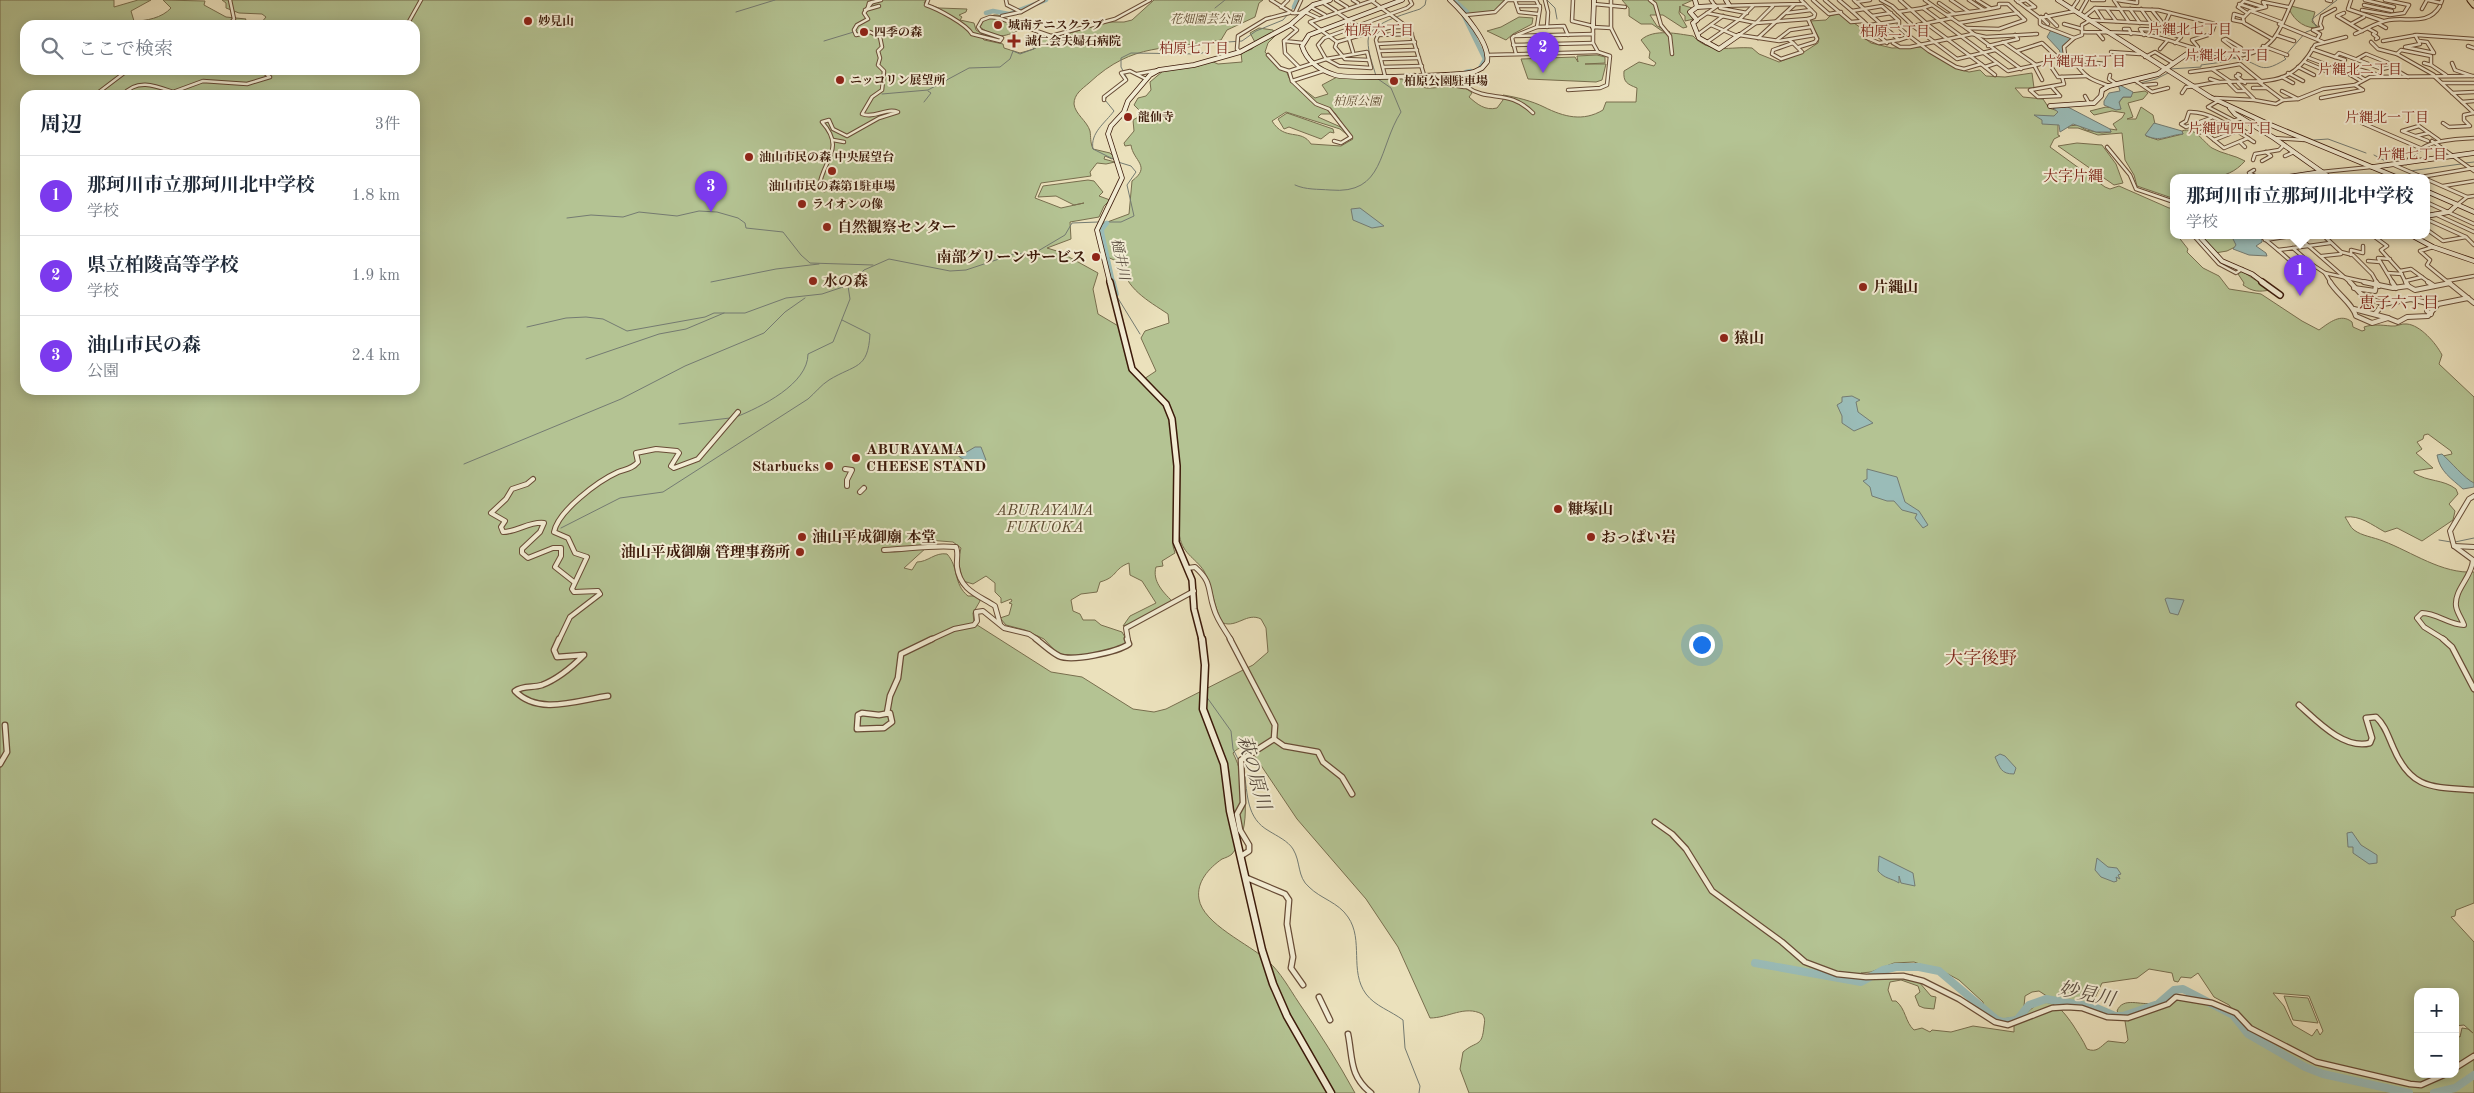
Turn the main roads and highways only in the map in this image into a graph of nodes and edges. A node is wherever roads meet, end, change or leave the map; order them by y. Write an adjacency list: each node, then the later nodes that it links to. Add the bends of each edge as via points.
1 (2473, 0): 2 (highway)
2 (2474, 5)

